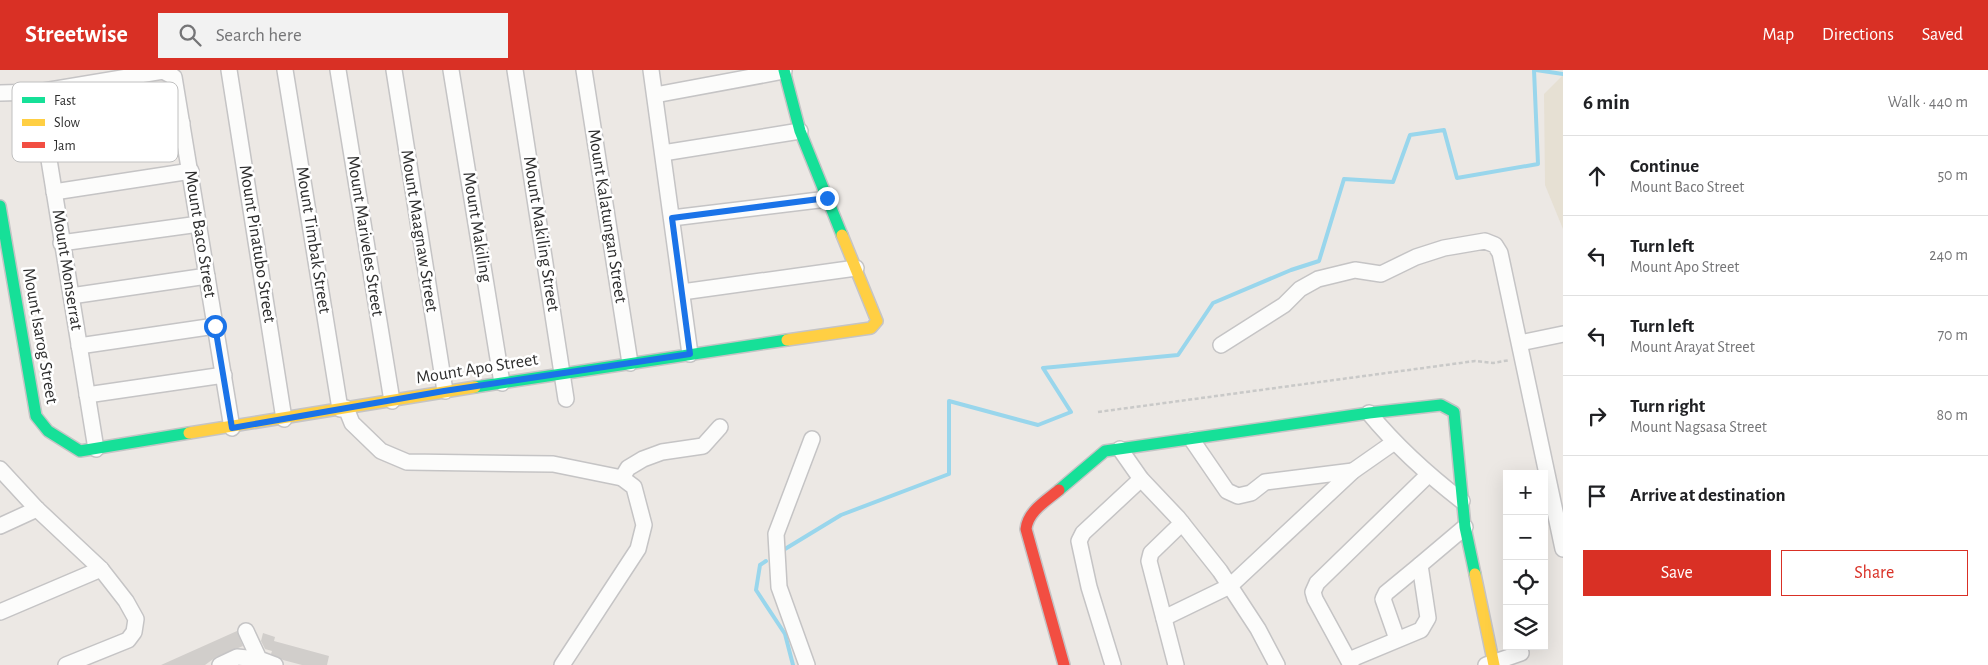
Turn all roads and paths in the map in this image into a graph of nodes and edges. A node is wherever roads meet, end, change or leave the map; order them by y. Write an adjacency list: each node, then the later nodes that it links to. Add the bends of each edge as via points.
1 (229, 70): 49 (street, Mount Pinatubo Street)
2 (285, 70): 46 (street, Mount Timbak Street)
3 (338, 70): 45 (street, Mount Mariveles Street)
4 (394, 70): 42 (street, Mount Maagnaw Street)
5 (451, 70): 41 (street, Mount Makiling)
6 (515, 70): 39 (street, Mount Makiling Street)
7 (584, 70): 38 (street, Mount Kalatungan Street)
8 (652, 70): 13 (street)
9 (784, 71): 13 (street); 17 (street)
10 (95, 76): 11 (street); 12 (street, Mount Baco Street, via 163,71 169,72)
11 (74, 82)
12 (175, 82)
13 (655, 95): 18 (street)
14 (178, 100): 15 (street, Mount Baco Street)
15 (182, 123): 16 (street); 20 (street, Mount Baco Street)
16 (178, 124)
17 (800, 131): 18 (street); 22 (street)
18 (663, 153): 24 (street)
19 (49, 162): 21 (street, Mount Monserrat)
20 (190, 171): 21 (street); 25 (street, Mount Baco Street)
21 (54, 192): 26 (street, Mount Monserrat)
22 (827, 198): 24 (street); 27 (street)
23 (0, 206): 57 (street, Mount Isarog Street, via 36,416 48,431)
24 (672, 218): 29 (street)
25 (199, 224): 26 (street); 28 (street, Mount Baco Street)
26 (61, 243): 30 (street, Mount Monserrat)
27 (856, 268): 29 (street); 36 (street, Mount Apo Street, via 877,320 871,328)
28 (207, 276): 30 (street); 31 (street, Mount Baco Street)
29 (682, 292): 36 (street)
30 (71, 296): 34 (street, Mount Monserrat)
31 (215, 326): 34 (street); 40 (street, Mount Baco Street)
32 (1563, 334): 33 (street)
33 (1520, 343): 35 (street, via 1500,253 1495,245 1485,241 1435,251 1381,274 1355,270 1318,279); 37 (street)
34 (79, 346): 43 (street, Mount Monserrat)
35 (1221, 346)
36 (690, 354): 38 (street, Mount Apo Street)
37 (1523, 358): 47 (path, via 1493,363 1475,361); 68 (street)
38 (630, 363): 39 (street, Mount Apo Street)
39 (563, 374): 41 (street, Mount Apo Street); 44 (street, Mount Makiling Street)
40 (224, 375): 43 (street); 51 (street, Mount Baco Street)
41 (502, 383): 42 (street, Mount Apo Street)
42 (444, 391): 45 (street, Mount Apo Street)
43 (87, 395): 55 (street, Mount Monserrat)
44 (566, 399)
45 (392, 401): 46 (street, Mount Apo Street)
46 (343, 409): 49 (street, Mount Apo Street); 61 (street, via 352,423 381,451 407,462 553,464)
47 (1098, 412)
48 (1369, 413): 53 (street); 54 (street); 63 (street, via 1441,405 1452,409)
49 (284, 419): 51 (street, Mount Apo Street)
50 (720, 427): 61 (street, via 703,446 662,452 643,459 628,468)
51 (232, 428): 55 (street, Mount Apo Street)
52 (812, 438): 84 (street, via 776,534 775,549 779,587)
53 (1192, 440): 56 (street); 59 (street, via 1227,491 1238,496 1250,493 1265,482)
54 (1393, 443): 59 (street); 60 (street)
55 (96, 449): 57 (street, Mount Apo Street)
56 (1120, 449): 62 (street); 85 (street, via 1105,451 1056,490 1027,520 1026,529)
57 (80, 451)
58 (0, 469): 64 (street)
59 (1354, 471): 71 (street)
60 (1428, 475): 63 (street); 78 (street, via 1317,583 1313,592)
61 (622, 478): 83 (street, via 634,487 639,500 644,525 638,549)
62 (1141, 479): 65 (street); 86 (street, via 1083,533 1079,541 1089,587)
63 (1462, 501): 67 (street)
64 (37, 509): 66 (street); 70 (street)
65 (1182, 523): 71 (street); 73 (street, via 1152,553 1149,561)
66 (0, 526)
67 (1465, 527): 69 (street); 79 (street)
68 (1563, 549)
69 (1420, 565): 75 (street, via 1428,618 1421,630); 75 (street, via 1383,599)
70 (101, 569): 72 (street); 80 (street, via 136,619 134,632 128,640)
71 (1230, 586): 73 (street); 88 (street, via 1258,629)
72 (0, 612)
73 (1164, 618): 87 (street)
74 (246, 631): 77 (street)
75 (1397, 639): 78 (street)
76 (1521, 653): 79 (street)
77 (259, 659): 81 (street, via 237,657); 82 (street)
78 (1350, 662)
79 (1491, 664)
80 (66, 665)
81 (220, 665)
82 (275, 665)
83 (562, 665)
84 (807, 665)
85 (1064, 665)
86 (1113, 665)
87 (1176, 665)
88 (1276, 665)

